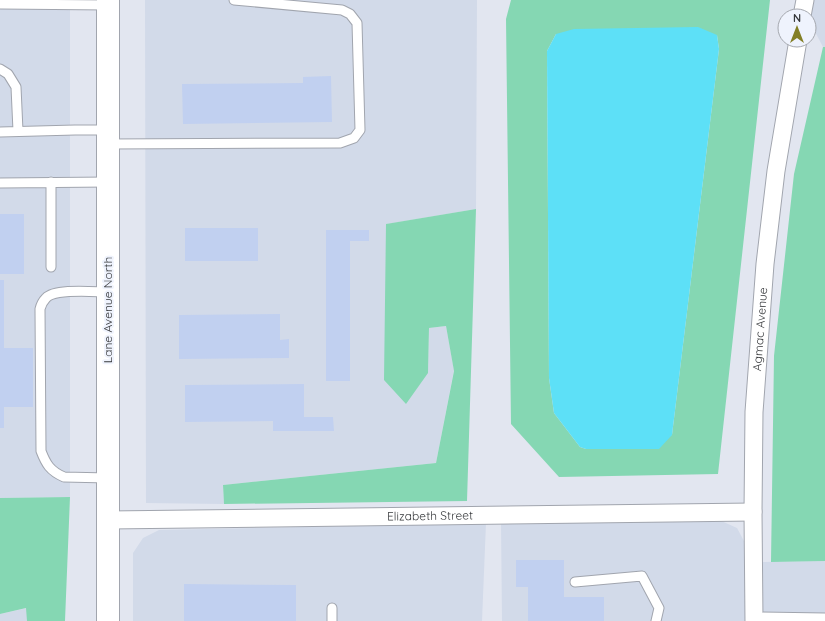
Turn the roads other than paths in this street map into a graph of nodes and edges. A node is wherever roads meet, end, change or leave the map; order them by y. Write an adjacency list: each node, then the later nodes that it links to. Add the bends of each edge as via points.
1 (234, 0): 8 (lane, via 342,10 350,14 357,23 360,130 354,138 340,143)
2 (108, 2): 3 (lane); 8 (main road, Lane Avenue North)
3 (0, 4)
4 (797, 48): 15 (street, Agmac Avenue, via 776,171 765,264 754,412)
5 (0, 69): 6 (lane, via 8,74 16,87)
6 (18, 131): 7 (lane); 8 (lane, via 75,130)
7 (0, 132)
8 (108, 137): 10 (main road, Lane Avenue North)
9 (51, 182): 10 (lane); 11 (lane); 12 (lane)
10 (109, 182): 13 (main road, Lane Avenue North)
11 (0, 183)
12 (51, 267)
13 (108, 292): 14 (main road, Lane Avenue North); 14 (lane, via 55,293 46,297 40,309 41,451 46,464 64,477)
14 (108, 478): 16 (main road, Lane Avenue North)
15 (753, 512): 16 (street, Elizabeth Street); 20 (street, Agmac Avenue)
16 (108, 520): 21 (main road, Lane Avenue North)
17 (575, 582): 23 (lane, via 642,576 658,608)
18 (332, 608): 22 (lane)
19 (825, 618): 20 (lane)
20 (754, 619)
21 (108, 621)
22 (332, 621)
23 (656, 621)

